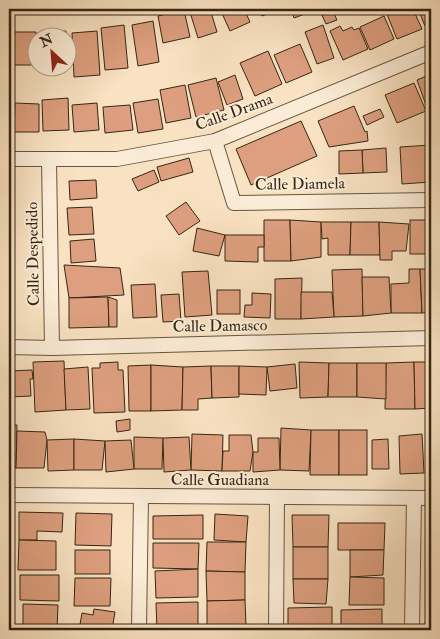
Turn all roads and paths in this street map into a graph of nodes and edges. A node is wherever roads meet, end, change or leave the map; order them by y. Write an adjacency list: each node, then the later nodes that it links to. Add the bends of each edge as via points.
1 (431, 52): 2 (street, Calle Drama)
2 (215, 141): 4 (street, Calle Drama, via 117,159); 5 (street, Calle Diamela, via 234,203)
3 (9, 159): 4 (street, Calle Drama)
4 (48, 160): 8 (street, Calle Despedido)
5 (431, 200)
6 (431, 338): 8 (street, Calle Damasco)
7 (9, 347): 8 (street, Calle Damasco)
8 (52, 348)
9 (9, 495): 10 (street, Calle Guadiana)
10 (141, 497): 11 (street, Calle Guadiana); 14 (street)
11 (277, 497): 12 (street, Calle Guadiana); 15 (street)
12 (414, 498): 13 (street, Calle Guadiana); 16 (street)
13 (431, 498)
14 (139, 630)
15 (276, 630)
16 (412, 630)

